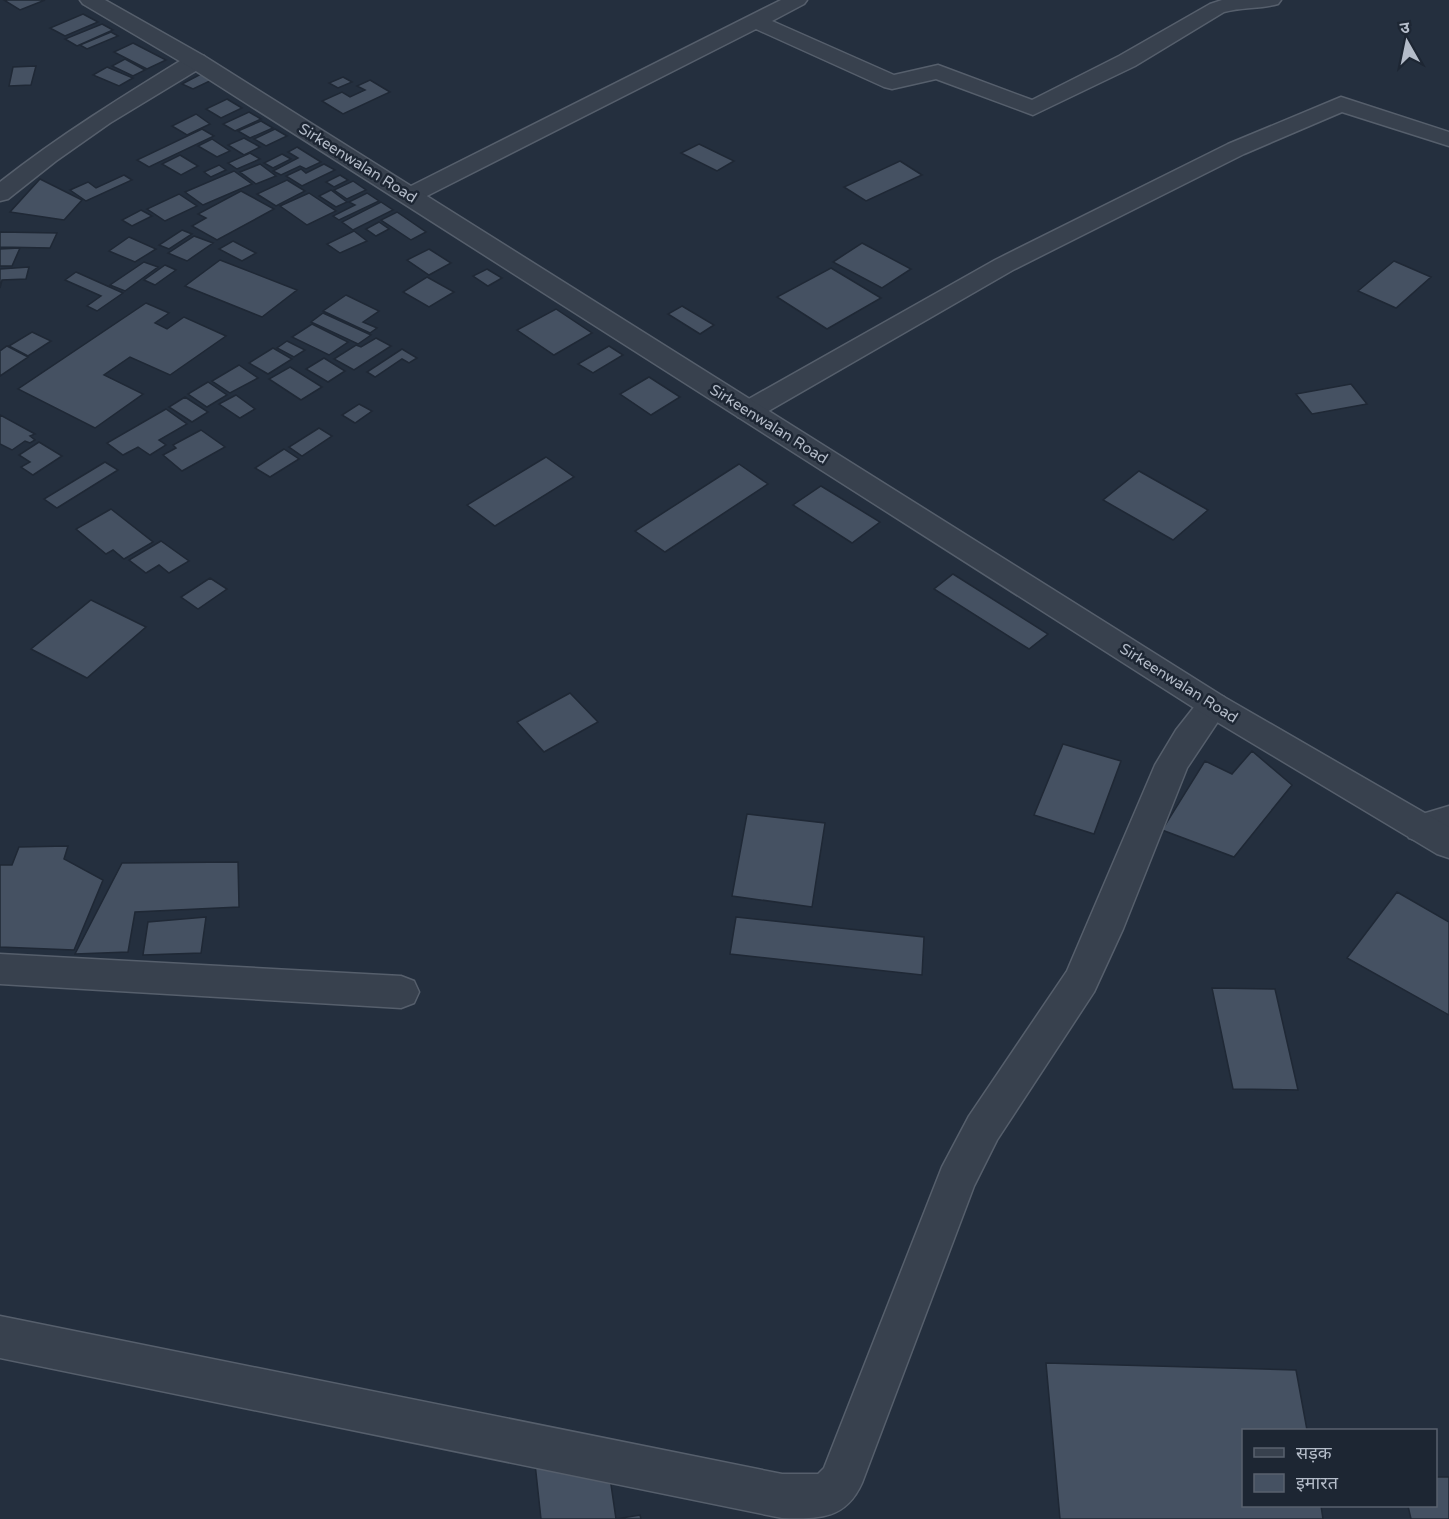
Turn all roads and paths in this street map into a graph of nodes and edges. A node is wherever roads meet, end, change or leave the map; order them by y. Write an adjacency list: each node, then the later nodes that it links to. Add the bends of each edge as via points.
1 (90, 0): 5 (street, Sirkeenwalan Road)
2 (797, 0): 4 (street)
3 (1271, 0): 4 (street, via 1217,8 1127,61 1033,108 938,72 892,82)
4 (755, 21): 8 (street)
5 (196, 61): 7 (street, via 102,118); 8 (street, Sirkeenwalan Road)
6 (1449, 139): 9 (street, via 1341,104 1236,149 1005,265)
7 (2, 190)
8 (409, 196): 9 (street, Sirkeenwalan Road)
9 (748, 411): 10 (street, Sirkeenwalan Road)
10 (1213, 705): 11 (street, Sirkeenwalan Road); 15 (street, via 1172,765 1081,981 983,1128 956,1180 840,1483)
11 (1440, 830)
12 (0, 969): 13 (street)
13 (401, 992)
14 (0, 1337): 15 (street, via 804,1498)
15 (822, 1507)

